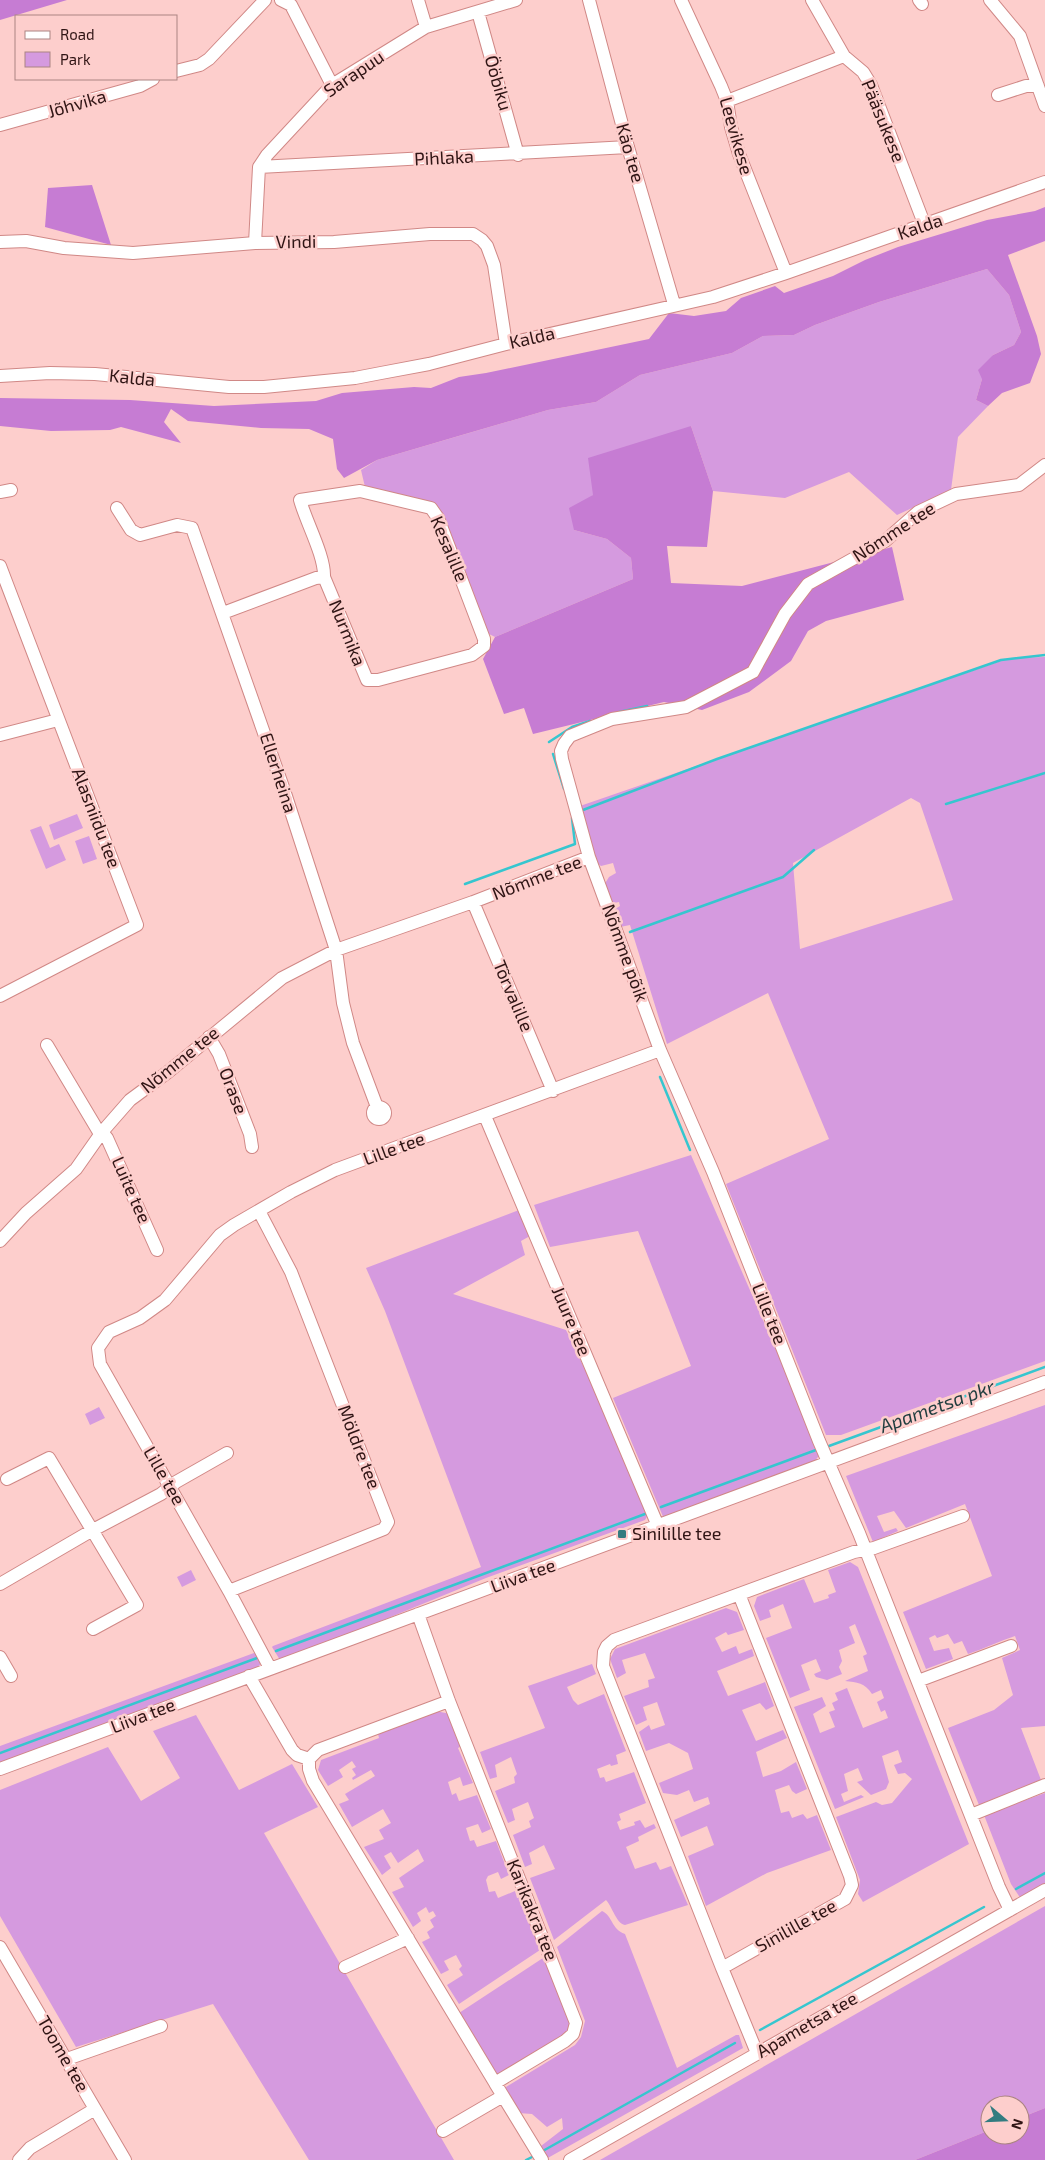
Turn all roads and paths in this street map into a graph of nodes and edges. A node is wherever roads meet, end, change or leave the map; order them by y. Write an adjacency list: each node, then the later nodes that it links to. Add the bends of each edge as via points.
1 (265, 0): 12 (street, via 209,59)
2 (281, 0): 14 (street, via 291,5)
3 (418, 0): 10 (street)
4 (516, 0): 9 (street, Sarapuu)
5 (589, 0): 20 (street, Käo tee)
6 (681, 0): 17 (street, Leevikese)
7 (812, 0): 11 (street, Pääsukese)
8 (990, 0): 15 (street, via 1020,36)
9 (478, 12): 10 (street, Sarapuu); 21 (street, Ööbiku)
10 (426, 27): 14 (street, Sarapuu)
11 (844, 56): 17 (street); 24 (street, Pääsukese, via 863,72 871,85)
12 (178, 70)
13 (151, 80): 19 (street, Jõhvika, via 94,100)
14 (332, 85): 22 (street, Sarapuu, via 267,155)
15 (1038, 86): 16 (street, via 1026,86); 18 (street)
16 (998, 95)
17 (727, 102): 27 (street, Leevikese, via 739,154)
18 (1045, 106)
19 (0, 125)
20 (628, 147): 21 (street, Pihlaka); 28 (street, Käo tee)
21 (518, 155): 22 (street, Pihlaka)
22 (259, 168): 26 (street)
23 (1045, 182): 24 (street, Kalda)
24 (925, 226): 27 (street, Kalda)
25 (0, 242): 26 (street, Vindi, via 26,241 64,248 133,253)
26 (255, 243): 29 (street, Vindi, via 473,234 487,246 494,265)
27 (786, 273): 28 (street, Kalda, via 713,297)
28 (674, 304): 29 (street, Kalda)
29 (506, 344): 30 (street, Kalda, via 429,364 355,378 264,387 229,387 95,374)
30 (0, 376)
31 (1045, 465): 39 (street, Nõmme tee, via 1019,485 956,494 918,512 885,541 808,584 785,614 753,672 686,707 612,719 570,736 561,751 562,759)
32 (116, 508): 35 (street, Ellerheina, via 131,530 140,535 177,525 192,528)
33 (0, 566): 37 (street, Alasniidu tee)
34 (324, 577): 35 (street, Nurmika); 36 (street, Nurmika, via 367,680 378,680); 36 (street, Kesalille, via 324,566 300,500 360,491 431,508 438,518 484,639 484,646)
35 (223, 612): 41 (street, Ellerheina)
36 (479, 651)
37 (58, 720): 38 (street); 42 (street, Alasniidu tee, via 137,925)
38 (0, 735)
39 (589, 857): 40 (street, Nõmme tee); 45 (street, Nõmme põik)
40 (473, 902): 41 (street, Nõmme tee); 46 (street, Tõrvalille)
41 (336, 950): 43 (street, Nõmme tee, via 282,978); 47 (street, Ellerheina, via 353,1043)
42 (0, 996)
43 (209, 1037): 49 (street, Nõmme tee, via 130,1100); 50 (street, Orase, via 219,1054)
44 (47, 1045): 49 (street)
45 (660, 1050): 46 (street, Lille tee); 56 (street, Lille tee)
46 (553, 1091): 48 (street, Lille tee)
47 (377, 1107)
48 (484, 1116): 51 (street, Lille tee, via 335,1170); 60 (street, Juure tee)
49 (101, 1133): 52 (street, Nõmme tee, via 76,1169 26,1213); 53 (street, Luite tee, via 107,1138)
50 (252, 1147)
51 (259, 1211): 58 (street, Lille tee, via 220,1235 165,1300 140,1318 109,1332 98,1348 100,1364); 64 (street, Möldre tee, via 291,1272 388,1522 384,1529)
52 (0, 1242)
53 (157, 1250)
54 (1045, 1382): 56 (street, Liiva tee)
55 (227, 1452): 58 (street)
56 (830, 1462): 60 (street, Liiva tee); 62 (street, Lille tee)
57 (7, 1479): 61 (street, via 49,1458)
58 (170, 1488): 61 (street); 64 (street, Lille tee)
59 (963, 1516): 62 (street)
60 (658, 1526): 66 (street, Liiva tee)
61 (91, 1531): 63 (street); 67 (street, via 137,1606)
62 (865, 1550): 65 (street); 73 (street, Lille tee)
63 (0, 1584)
64 (229, 1591): 70 (street, Lille tee)
65 (738, 1594): 84 (street, Sinilille tee, via 852,1885 845,1899); 84 (street, via 614,1640 607,1646 603,1659 603,1666)
66 (418, 1614): 70 (street, Liiva tee); 74 (street, Karikakra tee)
67 (93, 1629)
68 (1011, 1646): 73 (street)
69 (0, 1657): 71 (street)
70 (270, 1668): 72 (street, Liiva tee)
71 (11, 1676)
72 (249, 1676): 75 (street, via 292,1750); 76 (street, Liiva tee)
73 (918, 1681): 78 (street, Lille tee)
74 (449, 1701): 75 (street, via 318,1750); 88 (street, Karikakra tee, via 576,2023 573,2034 565,2041)
75 (309, 1760): 81 (street, via 313,1781)
76 (0, 1769)
77 (1045, 1785): 78 (street)
78 (971, 1815): 80 (street, Lille tee)
79 (1045, 1890): 80 (street, Apametsa tee)
80 (1010, 1910): 86 (street, Apametsa tee)
81 (408, 1938): 83 (street); 88 (street)
82 (0, 1947): 87 (street, Toome tee)
83 (345, 1968)
84 (722, 1968): 86 (street)
85 (161, 2026): 87 (street)
86 (757, 2053): 95 (street, Apametsa tee)
87 (67, 2059): 90 (street, Toome tee)
88 (495, 2083): 89 (street)
89 (504, 2096): 91 (street); 92 (street)
90 (95, 2109): 93 (street, via 30,2148); 94 (street, Toome tee)
91 (442, 2131)
92 (539, 2156)
93 (20, 2160)
94 (126, 2160)
95 (570, 2160)

